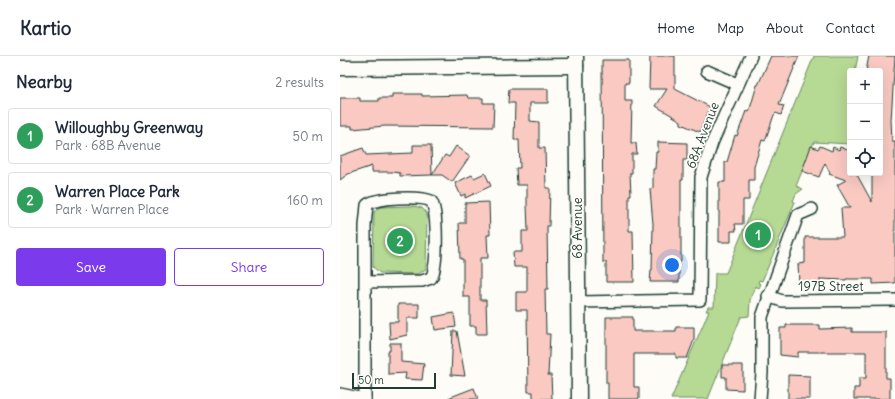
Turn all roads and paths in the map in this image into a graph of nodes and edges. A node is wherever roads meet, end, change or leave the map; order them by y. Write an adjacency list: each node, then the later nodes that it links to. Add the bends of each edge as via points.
1 (751, 56): 5 (street, 68A Avenue)
2 (576, 61): 3 (street); 10 (street, 68 Avenue)
3 (340, 68)
4 (707, 71): 5 (street)
5 (737, 84): 10 (street, 68A Avenue, via 712,143 701,177 700,300)
6 (812, 209): 8 (street, via 798,215)
7 (366, 282): 7 (street, via 431,278 435,266 435,211 431,201 419,198 392,199 377,200 368,204 365,213); 12 (street)
8 (768, 296): 9 (street, 197B Street, via 782,301); 14 (street, via 762,317)
9 (895, 300)
10 (577, 302): 13 (street, 68 Avenue)
11 (340, 394): 12 (street)
12 (365, 399)
13 (579, 399)
14 (760, 399)

